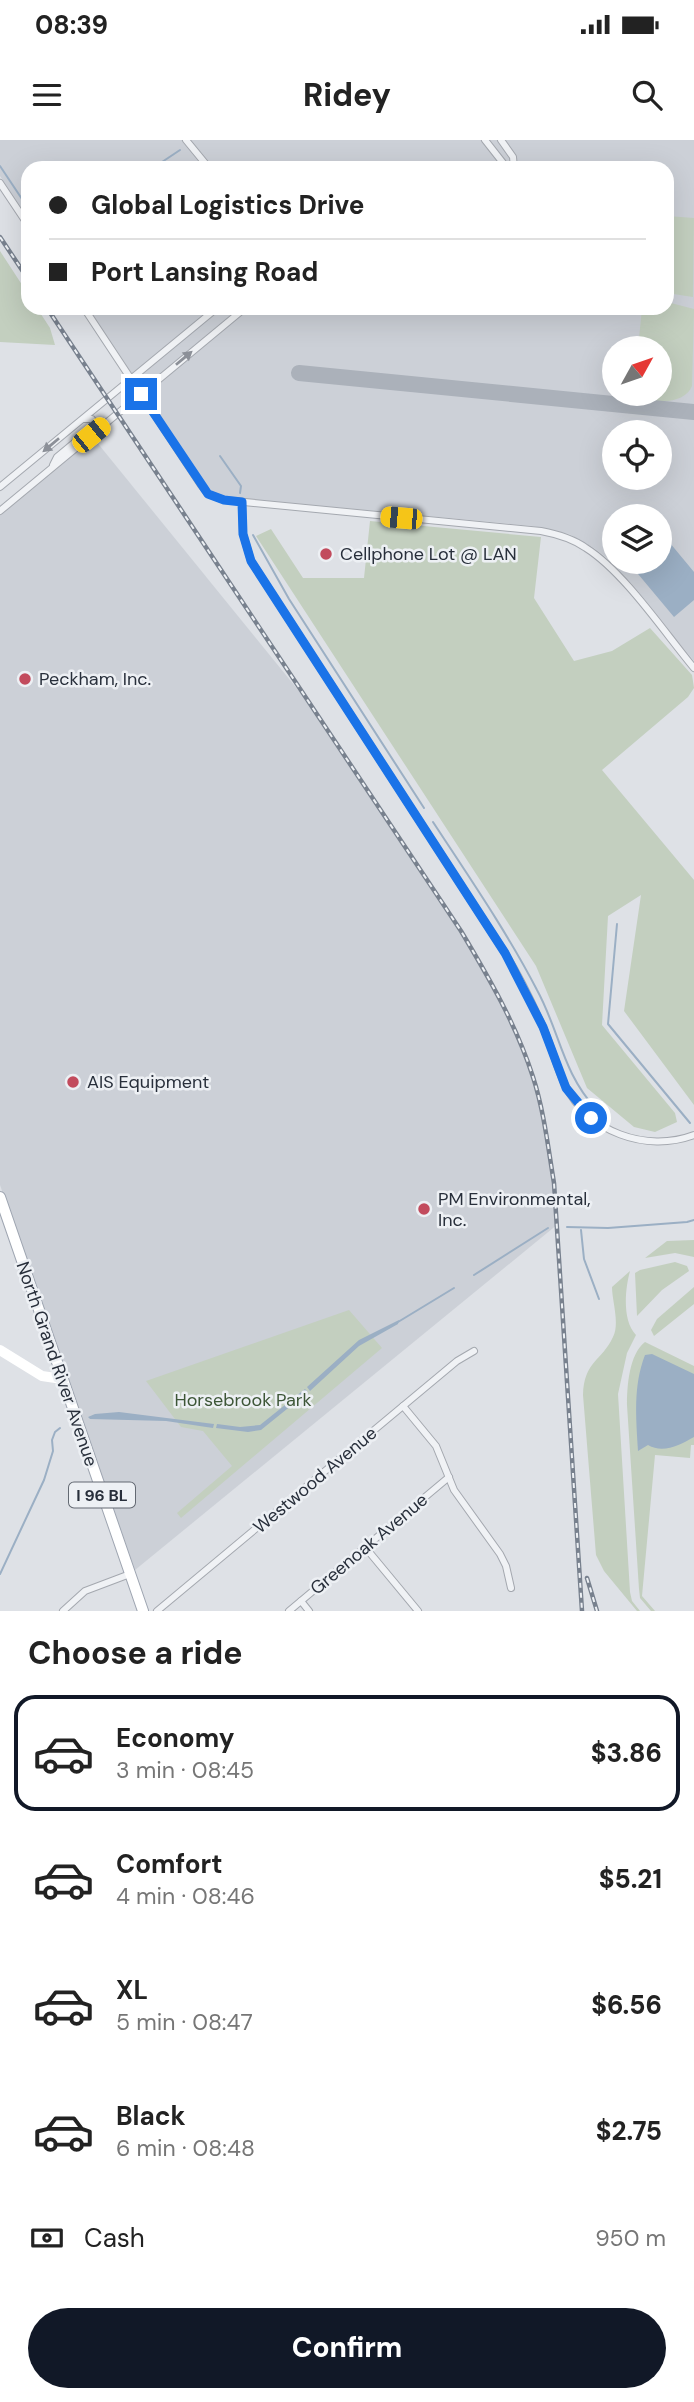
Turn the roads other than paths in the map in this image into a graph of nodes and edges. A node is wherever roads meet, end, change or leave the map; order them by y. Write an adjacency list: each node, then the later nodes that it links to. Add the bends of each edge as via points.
1 (186, 140): 4 (street)
2 (485, 140): 5 (street)
3 (501, 140): 6 (street)
4 (203, 161)
5 (502, 161)
6 (513, 161)
7 (0, 183): 8 (street)
8 (21, 214)
9 (89, 315): 14 (street)
10 (209, 315): 14 (street)
11 (218, 315): 13 (street)
12 (236, 315): 13 (street)
13 (224, 325): 15 (street, one-way to 13)
14 (131, 379): 15 (street); 16 (street)
15 (141, 394): 17 (street); 19 (street, via 208,494)
16 (82, 420): 17 (street, via 89,418 94,424 57,457); 18 (street, one-way to 18)
17 (50, 470): 20 (street)
18 (0, 487)
19 (242, 502): 21 (street, via 559,534 601,559); 22 (street, via 243,534 251,561 505,953 529,997 566,1088 591,1118 623,1136 660,1142)
20 (0, 511)
21 (694, 668)
22 (694, 1136)
23 (0, 1197): 26 (main road, North Grand River Avenue / I 96 BL)
24 (0, 1350): 26 (street, via 42,1376)
25 (474, 1351): 27 (street, Westwood Avenue)
26 (62, 1379): 30 (main road, North Grand River Avenue / I 96 BL)
27 (402, 1406): 28 (street, via 436,1446); 37 (street, Westwood Avenue)
28 (449, 1476): 29 (street, Greenoak Avenue); 31 (street, via 463,1504 500,1554)
29 (365, 1547): 32 (street, Greenoak Avenue); 40 (street)
30 (130, 1574): 33 (street, via 92,1587); 36 (main road, North Grand River Avenue / I 96 BL)
31 (511, 1588)
32 (301, 1601): 38 (street, Greenoak Avenue); 39 (street)
33 (71, 1602): 34 (street); 35 (street)
34 (63, 1611)
35 (75, 1611)
36 (143, 1611)
37 (157, 1611)
38 (289, 1611)
39 (309, 1611)
40 (418, 1611)

